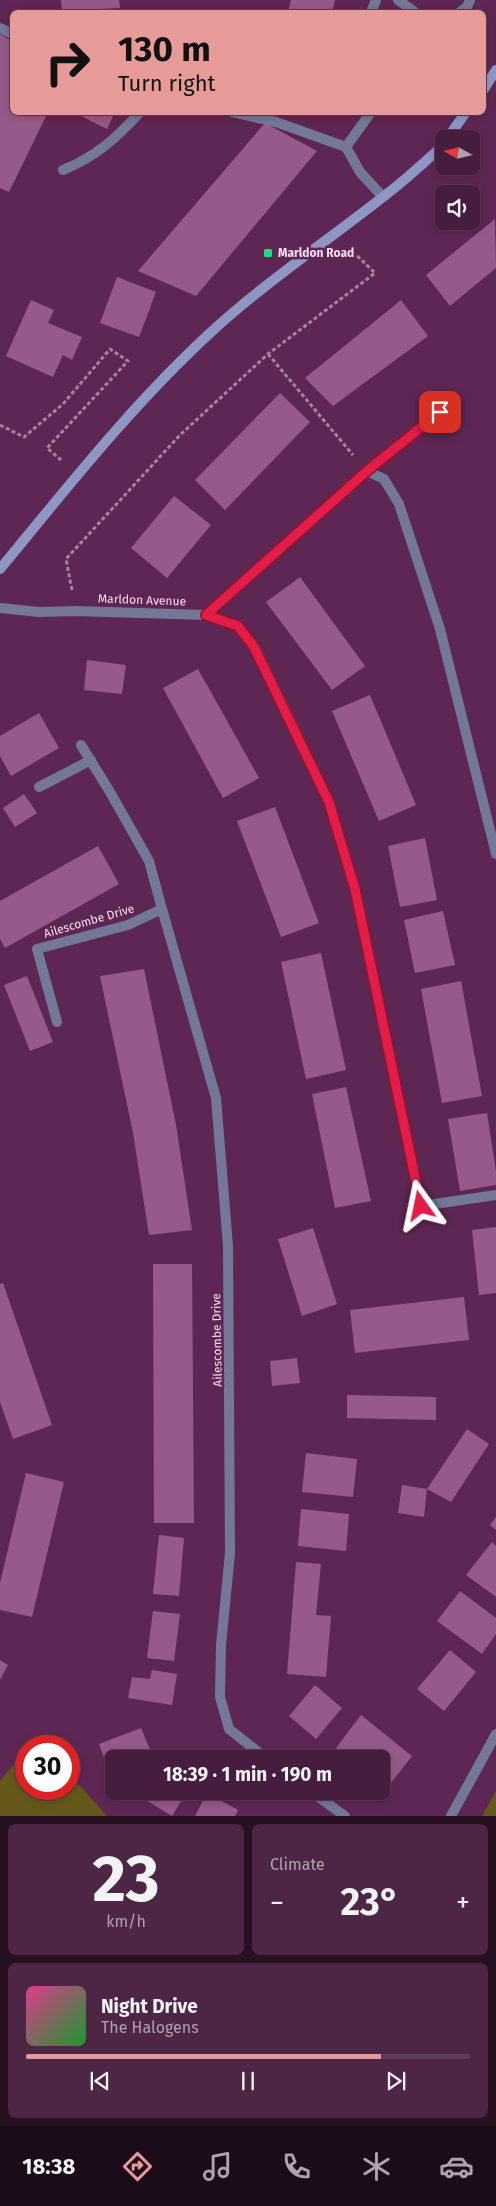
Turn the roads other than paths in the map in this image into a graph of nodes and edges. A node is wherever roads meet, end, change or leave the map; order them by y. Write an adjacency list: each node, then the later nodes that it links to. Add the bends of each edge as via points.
1 (398, 0): 3 (street)
2 (470, 0): 4 (street)
3 (412, 10)
4 (463, 10)
5 (496, 70): 6 (main road)
6 (486, 86)
7 (137, 115): 14 (street, via 104,149)
8 (245, 115): 12 (street, via 276,122)
9 (370, 115): 12 (street)
10 (464, 115): 11 (main road)
11 (453, 130)
12 (346, 147): 15 (street, via 360,172)
13 (435, 153): 15 (main road)
14 (63, 170)
15 (383, 197): 18 (main road, via 260,290 210,333 128,417)
16 (440, 412): 17 (street)
17 (367, 471): 20 (street); 24 (street, via 384,479 399,504 440,629)
18 (0, 569)
19 (0, 608): 20 (street, Marldon Avenue, via 39,612)
20 (206, 615): 27 (street, Marldon Avenue, via 238,626 254,647 329,802 355,889 421,1206)
21 (81, 745): 22 (street, Ailescombe Drive)
22 (91, 760): 23 (street); 25 (street, Ailescombe Drive, via 150,861)
23 (40, 787)
24 (496, 854)
25 (162, 909): 26 (street, Ailescombe Drive, via 128,925 37,948); 29 (street, Ailescombe Drive, via 216,1098 228,1246 230,1553 221,1645 220,1697 229,1729)
26 (57, 1022)
27 (496, 1195)
28 (496, 1734): 32 (street)
29 (256, 1750)
30 (323, 1800): 31 (street)
31 (345, 1816)
32 (451, 1816)

